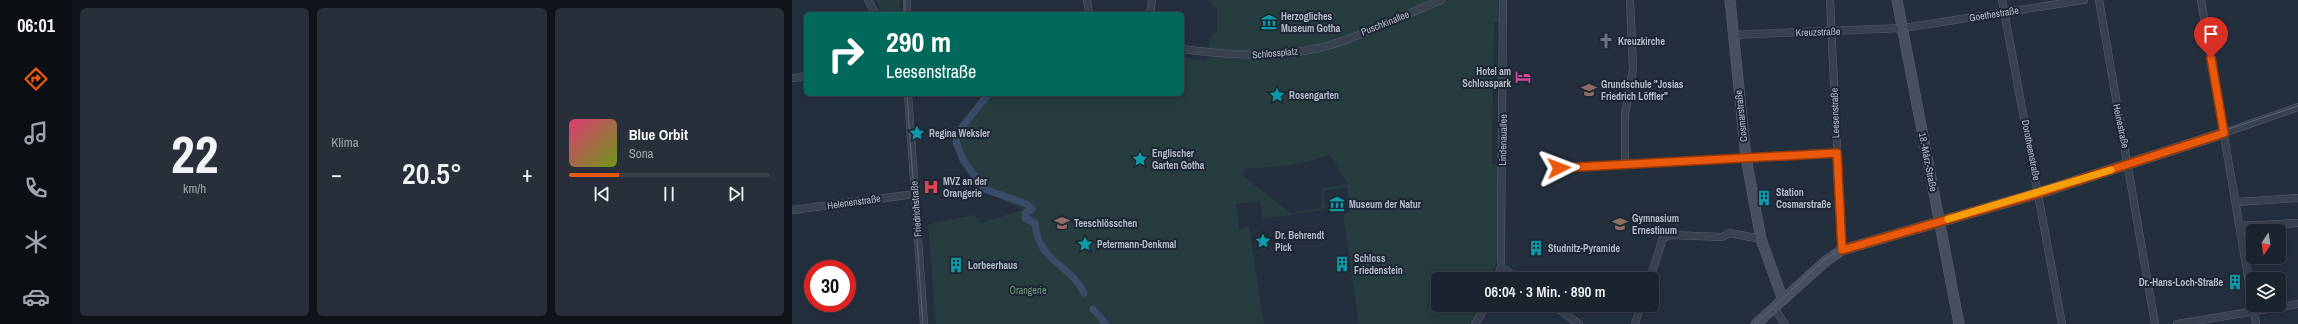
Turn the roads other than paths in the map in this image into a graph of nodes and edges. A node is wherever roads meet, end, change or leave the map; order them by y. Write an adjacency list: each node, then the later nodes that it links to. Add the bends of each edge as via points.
1 (868, 0): 15 (street)
2 (907, 0): 16 (street)
3 (1087, 0): 17 (street)
4 (1152, 0): 18 (street)
5 (1441, 0): 23 (street, Puschkinallee)
6 (1503, 0): 45 (street, Lindenauallee)
7 (1630, 0): 32 (street, via 1633,69 1625,114)
8 (1730, 0): 22 (street, Cosmarstraße)
9 (1830, 0): 21 (street, Leesenstraße)
10 (1898, 0): 20 (street, 18.-März-Straße)
11 (2002, 0): 19 (street, Dorotheenstraße)
12 (2084, 0): 19 (street, Goethestraße)
13 (2099, 0): 33 (street, Heinestraße)
14 (2200, 0): 29 (street)
15 (875, 12)
16 (907, 12)
17 (1089, 12)
18 (1150, 12)
19 (2004, 13): 20 (street, Goethestraße); 35 (street, Dorotheenstraße)
20 (1903, 28): 21 (street, Kreuzstraße); 40 (street, 18.-März-Straße)
21 (1832, 32): 22 (street, Kreuzstraße); 30 (street, Leesenstraße)
22 (1732, 35): 31 (street, Cosmarstraße)
23 (1328, 45): 24 (street, Schlossplatz, via 1260,55)
24 (1184, 49)
25 (804, 76): 26 (street)
26 (792, 78)
27 (908, 96): 36 (street, Friedrichstraße)
28 (2298, 107): 29 (street)
29 (2224, 133): 33 (street); 38 (street)
30 (1837, 153): 31 (street); 44 (street, Leesenstraße)
31 (1746, 158): 32 (street); 43 (street, Cosmarstraße)
32 (1625, 165): 34 (street)
33 (2129, 165): 35 (street); 66 (street, Heinestraße)
34 (1559, 168)
35 (2039, 193): 40 (street); 65 (street, Dorotheenstraße)
36 (915, 194): 39 (street, Helenenstraße); 58 (street, Friedrichstraße)
37 (2298, 198): 38 (street)
38 (2236, 202): 42 (street)
39 (792, 210)
40 (1939, 222): 44 (street); 64 (street, 18.-März-Straße)
41 (2298, 223): 42 (street)
42 (2240, 226): 49 (street)
43 (1761, 238): 48 (street, via 1730,233 1722,236 1671,235 1663,238); 50 (street, Cosmarstraße)
44 (1842, 250): 50 (street, via 1826,260)
45 (1501, 267): 46 (street, Lindenauallee); 47 (street)
46 (1499, 272)
47 (1508, 272)
48 (1652, 272)
49 (2247, 272)
50 (1783, 300): 53 (street)
51 (2298, 304): 52 (street)
52 (2286, 306)
53 (1774, 308): 62 (street); 63 (street)
54 (1483, 312): 59 (street)
55 (1563, 312): 60 (street)
56 (1639, 312): 61 (street)
57 (2254, 312): 67 (street); 68 (street)
58 (924, 324)
59 (1475, 324)
60 (1579, 324)
61 (1635, 324)
62 (1756, 324)
63 (1785, 324)
64 (1959, 324)
65 (2062, 324)
66 (2155, 324)
67 (2177, 324)
68 (2256, 324)

